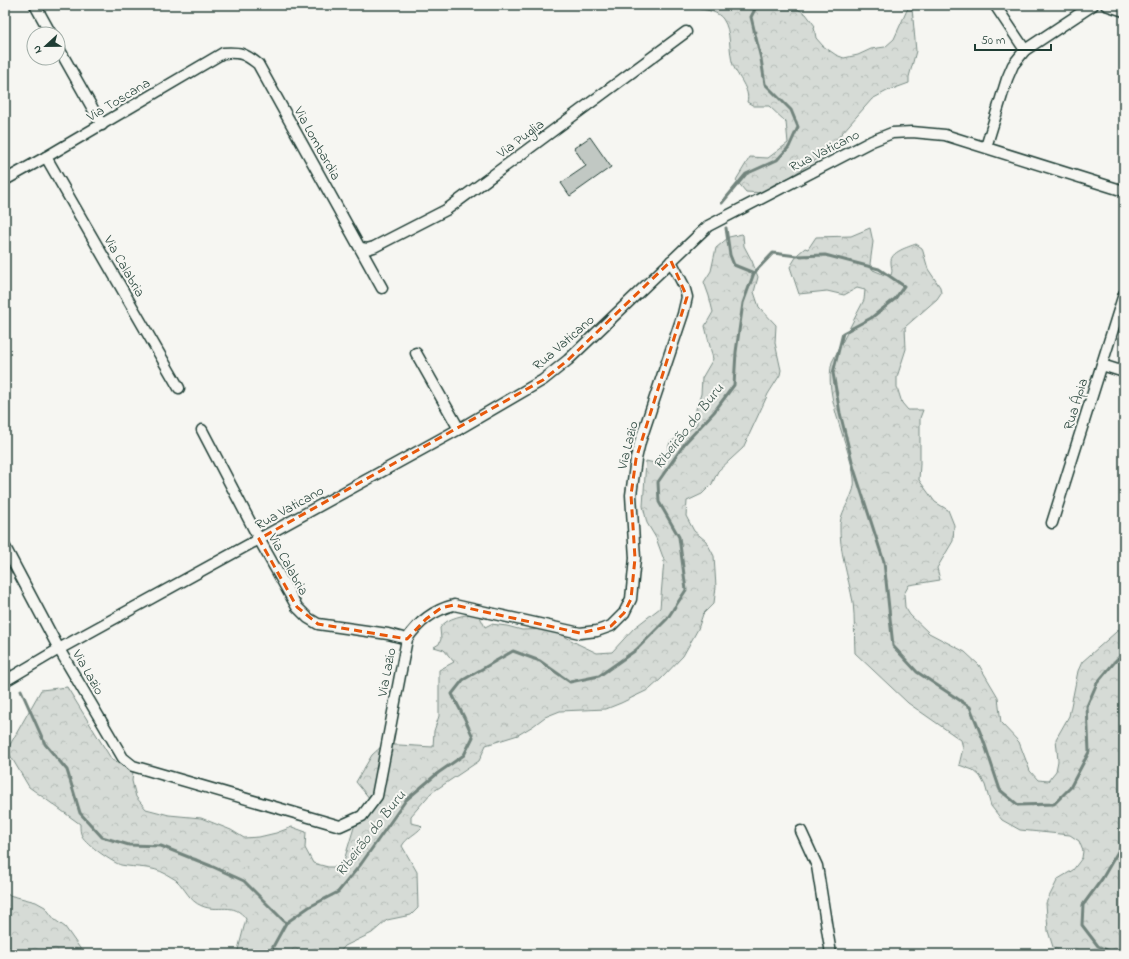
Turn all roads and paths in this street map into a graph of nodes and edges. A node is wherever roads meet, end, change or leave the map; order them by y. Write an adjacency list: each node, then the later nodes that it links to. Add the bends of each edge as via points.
1 (35, 5): 6 (street)
2 (995, 5): 8 (street)
3 (1093, 5): 8 (street)
4 (1106, 5): 5 (street)
5 (1124, 11)
6 (47, 26)
7 (686, 32): 16 (street, Via Puglia, via 446,210 374,247)
8 (1025, 50): 12 (street, via 1013,65 1007,79)
9 (247, 55): 11 (street, Via Toscana, via 238,52 223,53); 16 (street, Via Lombardia, via 258,64)
10 (66, 61): 11 (street)
11 (102, 125): 13 (street, Via Toscana)
12 (986, 147): 15 (street, Rua Vaticano); 17 (street, Rua Vaticano, via 945,135 912,132 892,134 872,141 708,226)
13 (46, 158): 14 (street, Via Toscana); 23 (street, Via Calabria)
14 (5, 180)
15 (1124, 191)
16 (361, 248): 18 (street, Via Lombardia)
17 (671, 261): 24 (street, Rua Vaticano, via 568,360 543,380); 29 (street, Via Lazio, via 687,297 636,459 631,495 635,558 631,600 624,613 611,626 580,633 454,605 441,608 412,630)
18 (382, 288)
19 (1124, 294): 21 (street, Rua Ápia)
20 (416, 354): 24 (street)
21 (1102, 365): 22 (street); 26 (street, Rua Ápia)
22 (1124, 372)
23 (179, 388)
24 (459, 429): 27 (street, Rua Vaticano)
25 (202, 430): 27 (street, Via Calabria)
26 (1052, 524)
27 (259, 539): 29 (street, Via Calabria, via 296,607 308,618 318,624); 30 (street, Rua Vaticano)
28 (5, 548): 30 (street, Via Lazio)
29 (407, 639): 30 (street, Via Lazio, via 377,796 362,816 340,826 133,766 123,758)
30 (59, 649): 31 (street, Rua Vaticano)
31 (5, 681)
32 (801, 831): 33 (street, via 817,866)
33 (831, 954)

